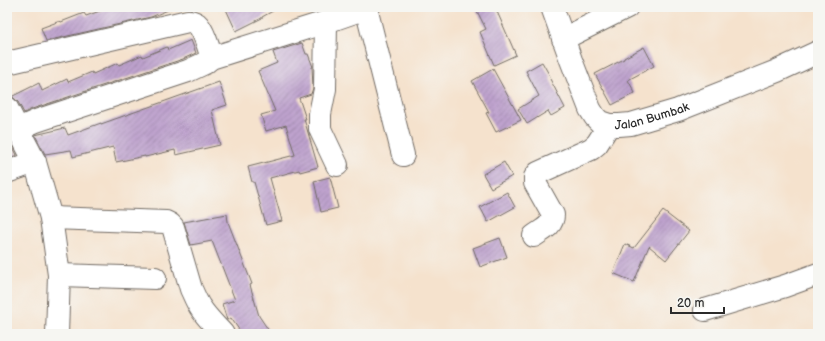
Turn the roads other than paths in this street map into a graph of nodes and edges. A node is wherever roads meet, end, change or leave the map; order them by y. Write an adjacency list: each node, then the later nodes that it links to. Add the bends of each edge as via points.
1 (552, 7): 5 (street, Jalan Bumbak)
2 (627, 7): 5 (street)
3 (368, 8): 4 (street); 12 (street)
4 (326, 22): 7 (street); 14 (street, via 325,89 320,129)
5 (563, 39): 10 (street, Jalan Bumbak, via 590,109 600,122)
6 (818, 52): 10 (street, Jalan Bumbak, via 678,110 631,124)
7 (211, 58): 8 (street, via 210,48 200,27 188,21); 11 (street, via 188,71)
8 (7, 63)
9 (7, 108): 11 (street)
10 (609, 125): 17 (street, via 591,149 538,173 535,177 535,183 553,215 553,220 549,226)
11 (18, 129): 13 (street)
12 (402, 155)
13 (34, 162): 15 (street); 16 (street)
14 (337, 165)
15 (7, 172)
16 (51, 218): 19 (street); 23 (street, via 170,224 191,289 204,312)
17 (534, 236)
18 (818, 274): 21 (street)
19 (59, 275): 20 (street); 22 (street)
20 (155, 278)
21 (705, 310)
22 (57, 334)
23 (223, 334)

